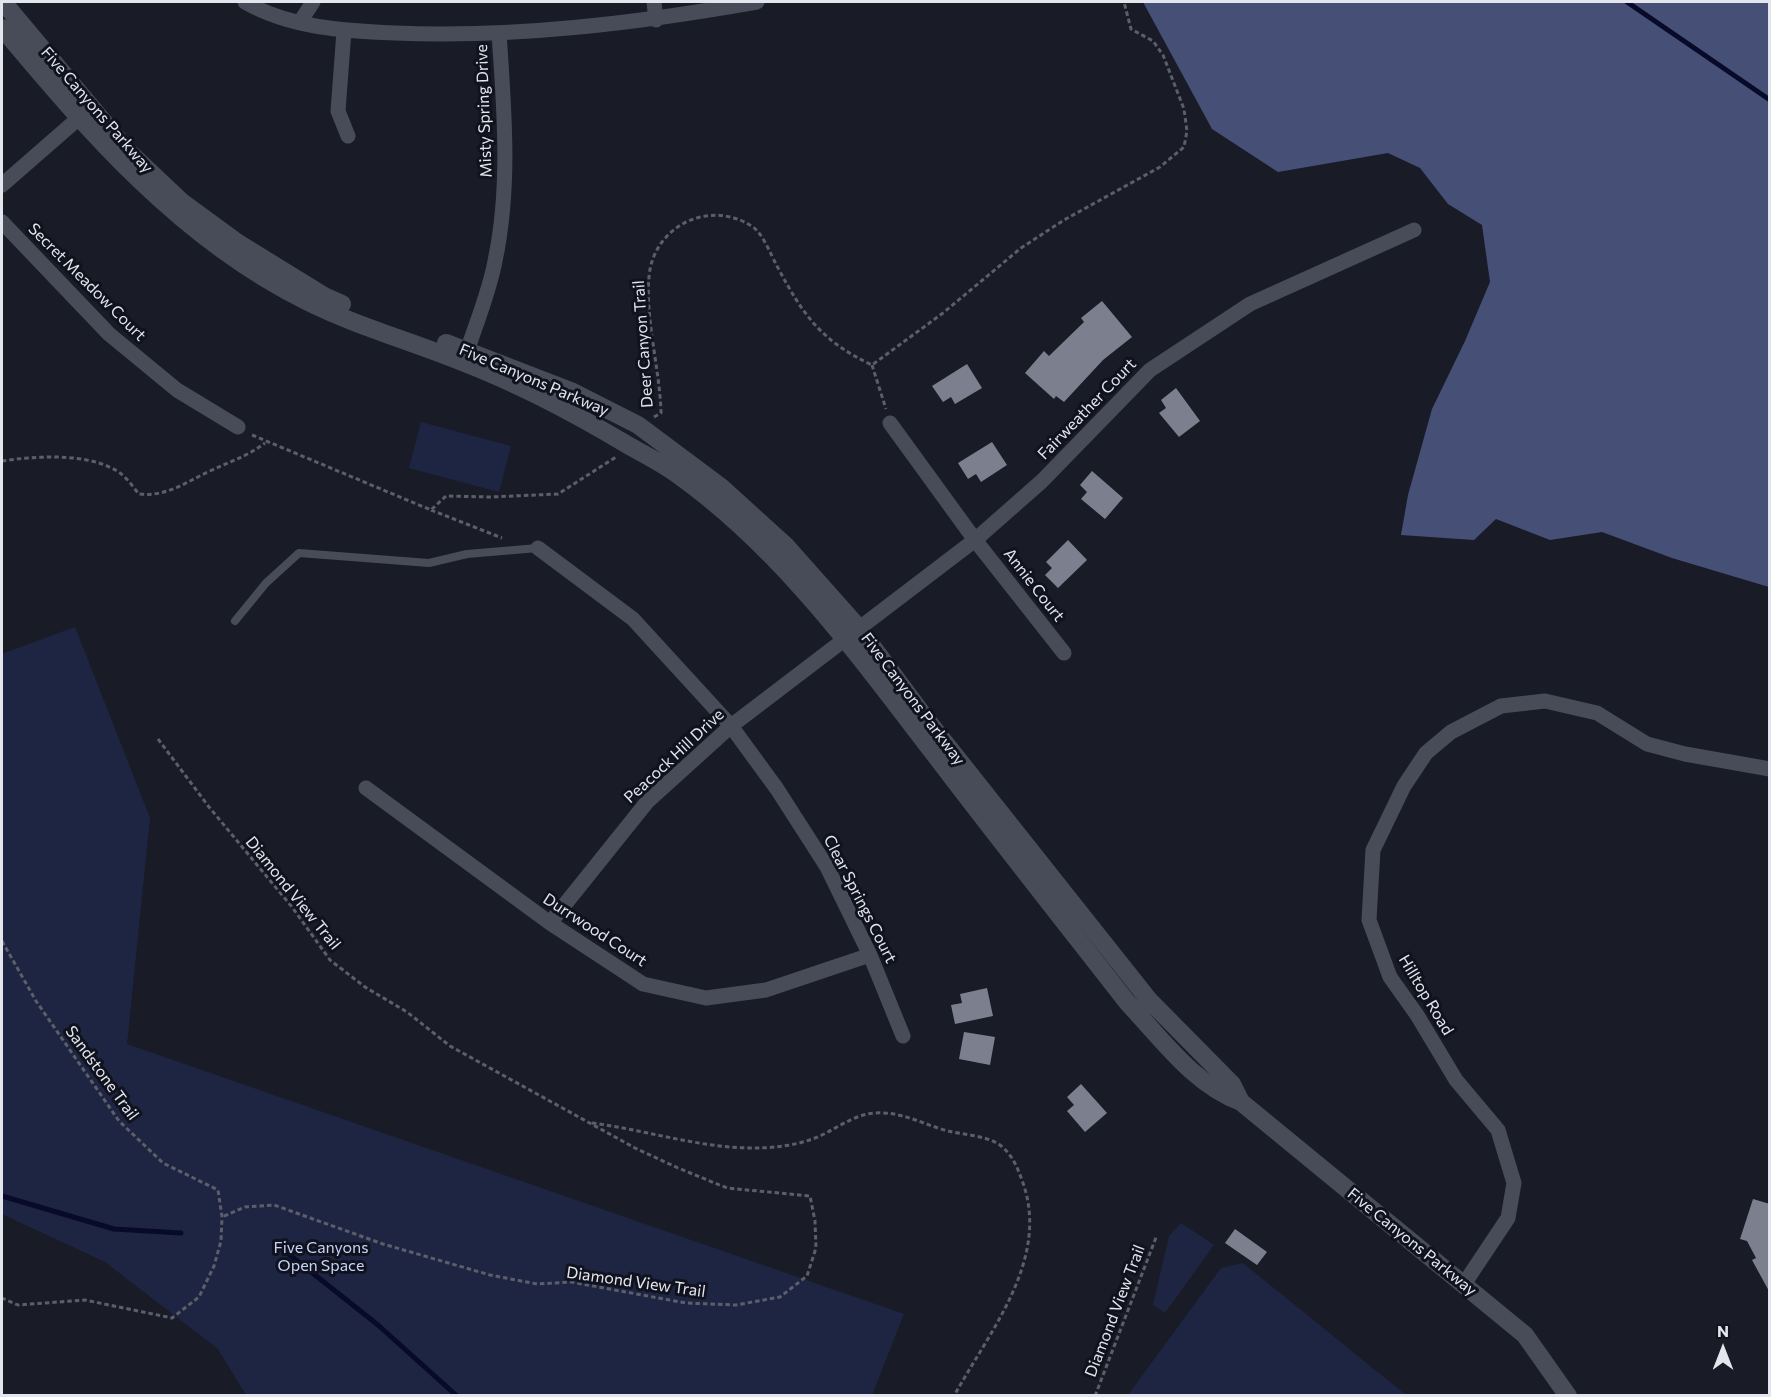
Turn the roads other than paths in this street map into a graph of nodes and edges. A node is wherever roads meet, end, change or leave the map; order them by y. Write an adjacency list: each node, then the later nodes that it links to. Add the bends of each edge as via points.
1 (3, 2): 11 (main road, Five Canyons Parkway)
2 (245, 2): 7 (street)
3 (313, 2): 7 (street)
4 (654, 2): 6 (street)
5 (757, 2): 6 (street)
6 (656, 20): 10 (street)
7 (300, 22): 9 (street)
8 (2, 28): 12 (main road, Five Canyons Parkway)
9 (344, 30): 10 (street); 13 (street, via 338,111)
10 (499, 33): 17 (street, Misty Spring Drive, via 505,192 495,262)
11 (93, 107): 12 (street); 17 (main road, Five Canyons Parkway, via 129,152 169,190 238,243 324,296)
12 (78, 118): 14 (street); 17 (main road, Five Canyons Parkway, via 136,178 249,269 314,305 384,334)
13 (348, 136)
14 (2, 185)
15 (2, 222): 19 (street, Secret Meadow Court, via 109,334 177,390)
16 (1414, 230): 20 (street, Fairweather Court, via 1250,304 1150,370 1042,481)
17 (466, 356): 23 (main road, Five Canyons Parkway, via 577,414 678,475 772,554); 23 (main road, Five Canyons Parkway, via 573,393 638,425 721,487 786,546)
18 (890, 423): 20 (street, Annie Court)
19 (238, 427)
20 (975, 540): 23 (street, Fairweather Court); 24 (street, Annie Court)
21 (538, 548): 22 (lane, via 467,554 429,563 299,553 266,583); 25 (street, Clear Springs Court, via 633,619)
22 (235, 621)
23 (851, 632): 25 (street, Peacock Hill Drive); 31 (main road, Five Canyons Parkway, via 927,720 1149,999 1232,1083 1241,1102)
24 (1064, 653)
25 (731, 726): 28 (street, Peacock Hill Drive, via 647,802); 29 (street, Clear Springs Court, via 827,867)
26 (1770, 769): 31 (street, Hilltop Road, via 1647,744 1597,713 1545,701 1502,706 1451,732 1426,753 1404,786 1373,850 1369,920 1390,977 1456,1080 1498,1130 1514,1183 1508,1218)
27 (366, 788): 28 (street, Durrwood Court)
28 (550, 923): 29 (street, Durrwood Court, via 644,984 706,998 766,990)
29 (870, 955): 30 (street, Clear Springs Court)
30 (903, 1036)
31 (1464, 1284): 32 (main road, Five Canyons Parkway, via 1524,1335)
32 (1568, 1395)

